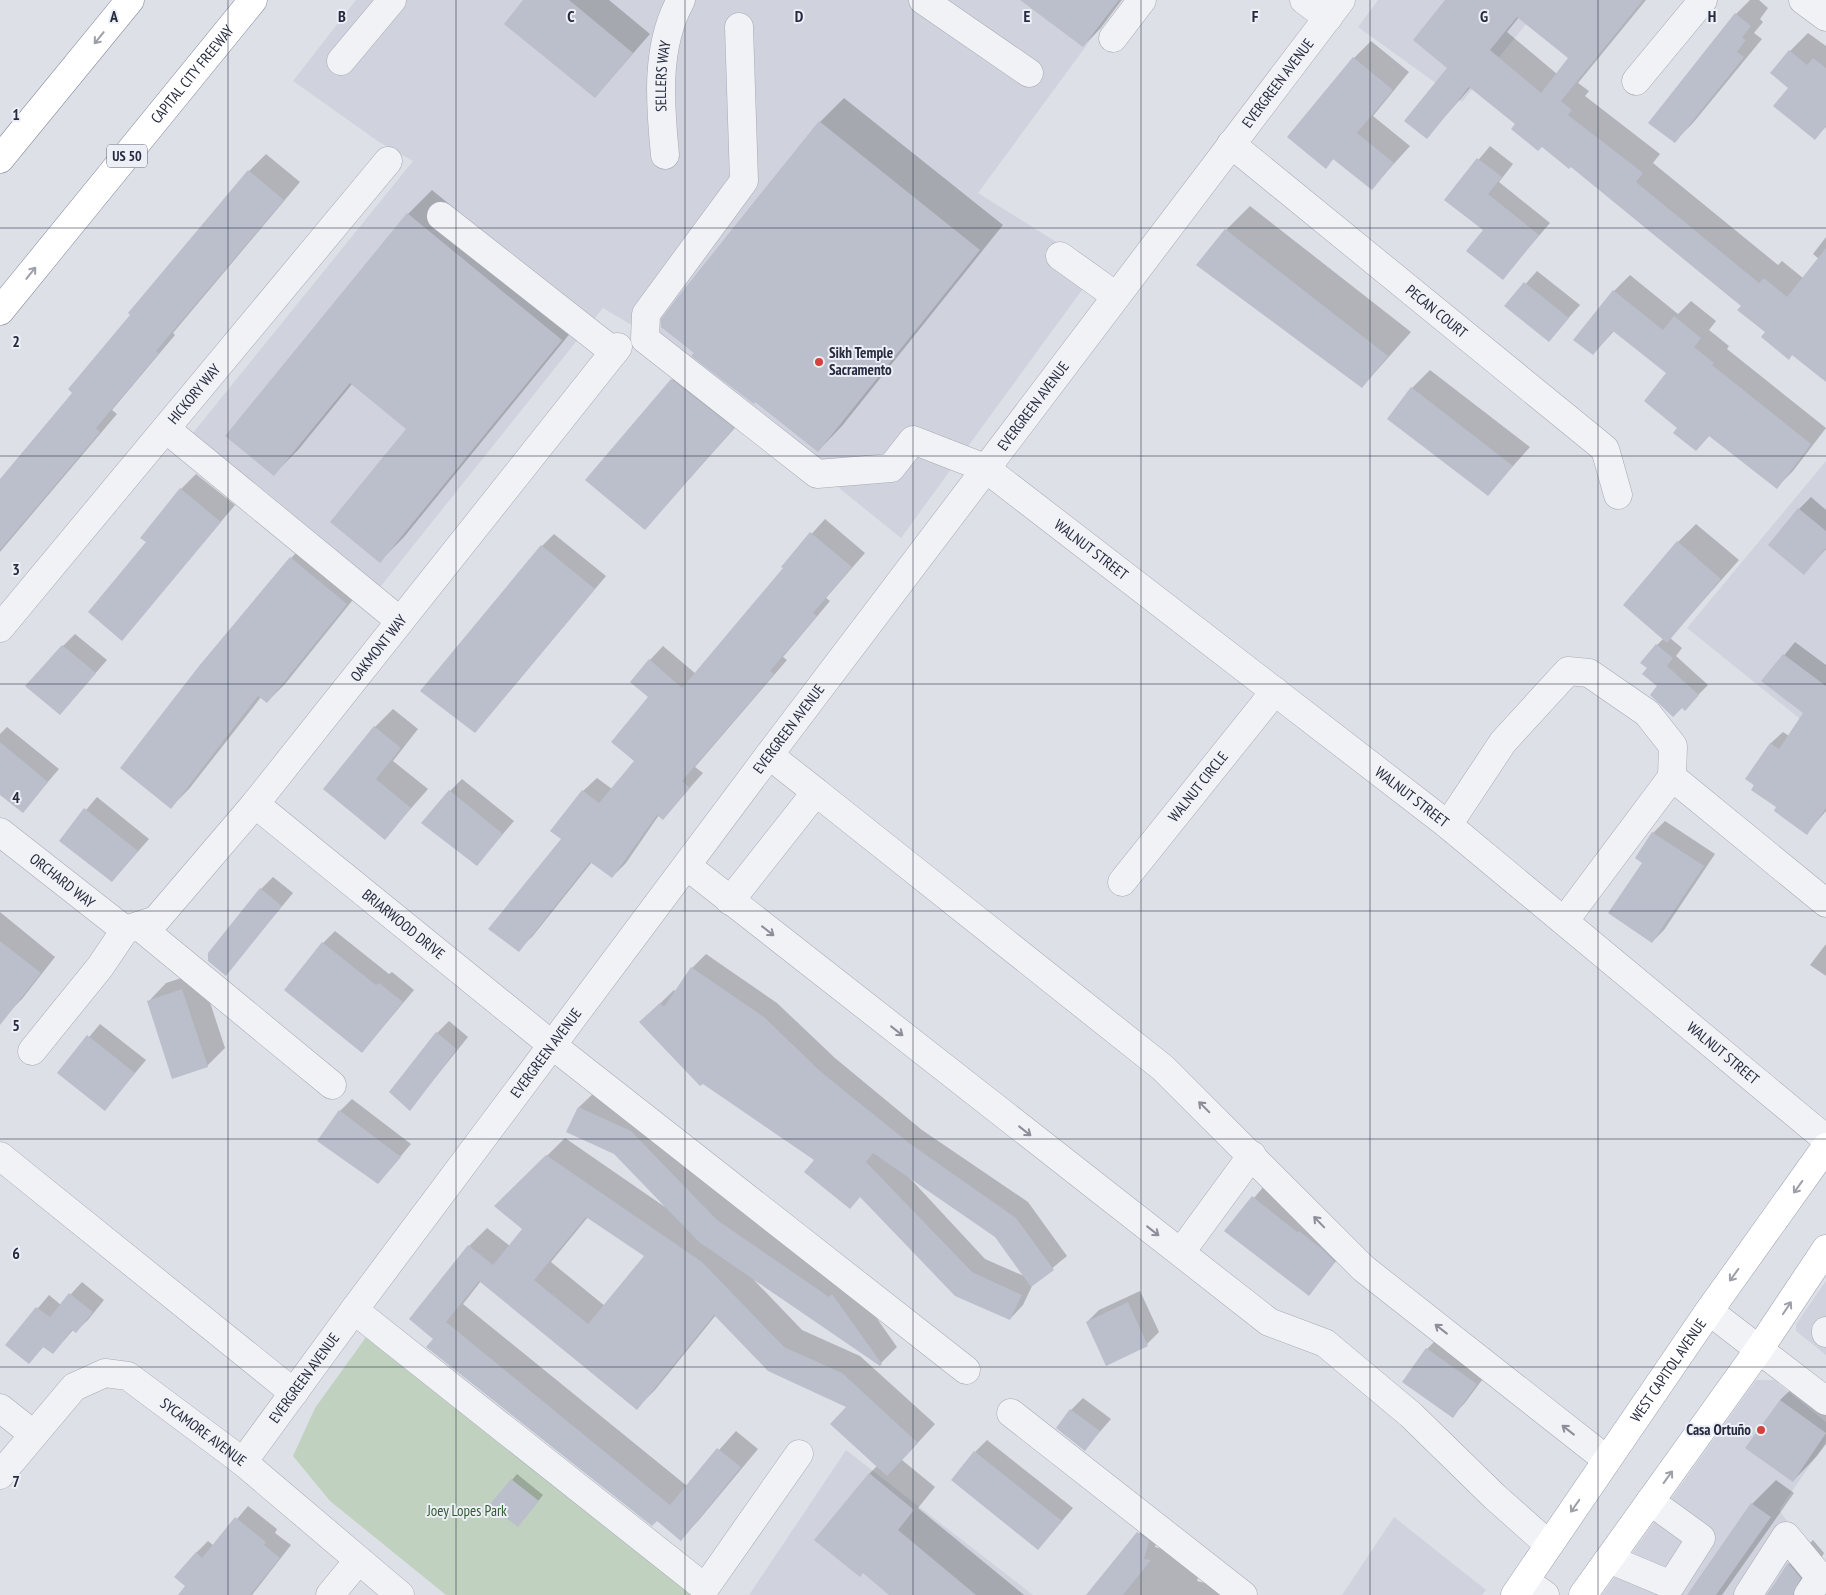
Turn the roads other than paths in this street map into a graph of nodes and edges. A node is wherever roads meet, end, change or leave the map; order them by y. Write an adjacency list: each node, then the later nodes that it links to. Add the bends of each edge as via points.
1 (130, 0): 19 (main road, one-way to 19)
2 (253, 0): 24 (main road, CAPITAL CITY FREEWAY / US 50, one-way to 2)
3 (392, 0): 14 (street)
4 (680, 0): 18 (street, SELLERS WAY, via 674,12 662,64 661,111)
5 (923, 0): 15 (street)
6 (1142, 0): 13 (street)
7 (1304, 0): 10 (street)
8 (1703, 0): 16 (street)
9 (1802, 0): 11 (street)
10 (1334, 9): 17 (street, EVERGREEN AVENUE)
11 (1826, 17)
12 (739, 26): 26 (street, WALNUT STREET, via 744,182 646,314 646,339 817,474 891,468 913,440)
13 (1113, 38)
14 (341, 61)
15 (1029, 73)
16 (1636, 81)
17 (1231, 144): 23 (street, EVERGREEN AVENUE); 27 (street, PECAN COURT, via 1605,449)
18 (665, 155)
19 (0, 160)
20 (388, 162): 25 (street, HICKORY WAY)
21 (442, 216): 28 (street, OAKMONT WAY, via 616,350)
22 (1060, 256): 23 (street)
23 (1116, 296): 26 (street, EVERGREEN AVENUE)
24 (0, 311)
25 (166, 429): 28 (street); 29 (street, HICKORY WAY)
26 (985, 468): 30 (street, WALNUT STREET); 31 (street, EVERGREEN AVENUE)
27 (1618, 495)
28 (400, 621): 34 (street, OAKMONT WAY)
29 (0, 628)
30 (1275, 691): 35 (street, WALNUT STREET); 38 (street, WALNUT CIRCLE)
31 (770, 755): 33 (street); 37 (street, EVERGREEN AVENUE)
32 (1672, 777): 35 (street, via 1673,746 1647,713 1589,674 1568,671 1503,742); 40 (street); 41 (street)
33 (816, 792): 39 (street); 48 (street, one-way to 33, via 1163,1068)
34 (255, 804): 42 (street, OAKMONT WAY, via 156,920); 43 (street, BRIARWOOD DRIVE)
35 (1448, 825): 41 (street, WALNUT STREET)
36 (0, 832): 42 (street, ORCHARD WAY)
37 (686, 866): 39 (street); 43 (street, EVERGREEN AVENUE)
38 (1122, 882)
39 (730, 901): 51 (street, one-way to 51)
40 (1826, 902)
41 (1565, 920): 46 (street, WALNUT STREET)
42 (132, 928): 44 (street); 45 (street, ORCHARD WAY)
43 (552, 1045): 52 (street, EVERGREEN AVENUE); 55 (street, BRIARWOOD DRIVE)
44 (32, 1051)
45 (332, 1085)
46 (1826, 1139)
47 (1826, 1147): 53 (main road, WEST CAPITOL AVENUE, one-way to 53)
48 (1252, 1155): 51 (street); 62 (street, one-way to 48, via 1364,1268)
49 (0, 1156): 56 (street)
50 (1826, 1249): 54 (main road, one-way to 50)
51 (1180, 1252): 66 (street, via 1269,1322 1325,1343 1411,1415)
52 (354, 1310): 56 (street, EVERGREEN AVENUE); 61 (street, via 705,1588)
53 (1709, 1311): 54 (street); 62 (main road, WEST CAPITOL AVENUE)
54 (1760, 1348): 57 (street); 65 (main road, one-way to 54)
55 (966, 1370)
56 (294, 1393): 63 (street, EVERGREEN AVENUE)
57 (1826, 1401)
58 (0, 1408): 60 (street)
59 (1011, 1414): 72 (street)
60 (33, 1434): 63 (street, SYCAMORE AVENUE, via 74,1387 105,1373 128,1376); 64 (street)
61 (799, 1454)
62 (1607, 1460): 66 (main road, WEST CAPITOL AVENUE, one-way to 66)
63 (243, 1462): 68 (street, SYCAMORE AVENUE)
64 (0, 1475)
65 (1650, 1501): 67 (main road); 67 (street, via 1701,1538 1672,1585)
66 (1548, 1544): 69 (main road, WEST CAPITOL AVENUE)
67 (1609, 1559): 73 (main road)
68 (358, 1561): 70 (street); 71 (street, SYCAMORE AVENUE)
69 (1529, 1590)
70 (330, 1595)
71 (400, 1595)
72 (1243, 1595)
73 (1583, 1595)
74 (1748, 1595): 75 (street, via 1786,1536 1820,1577)
75 (1808, 1595)

